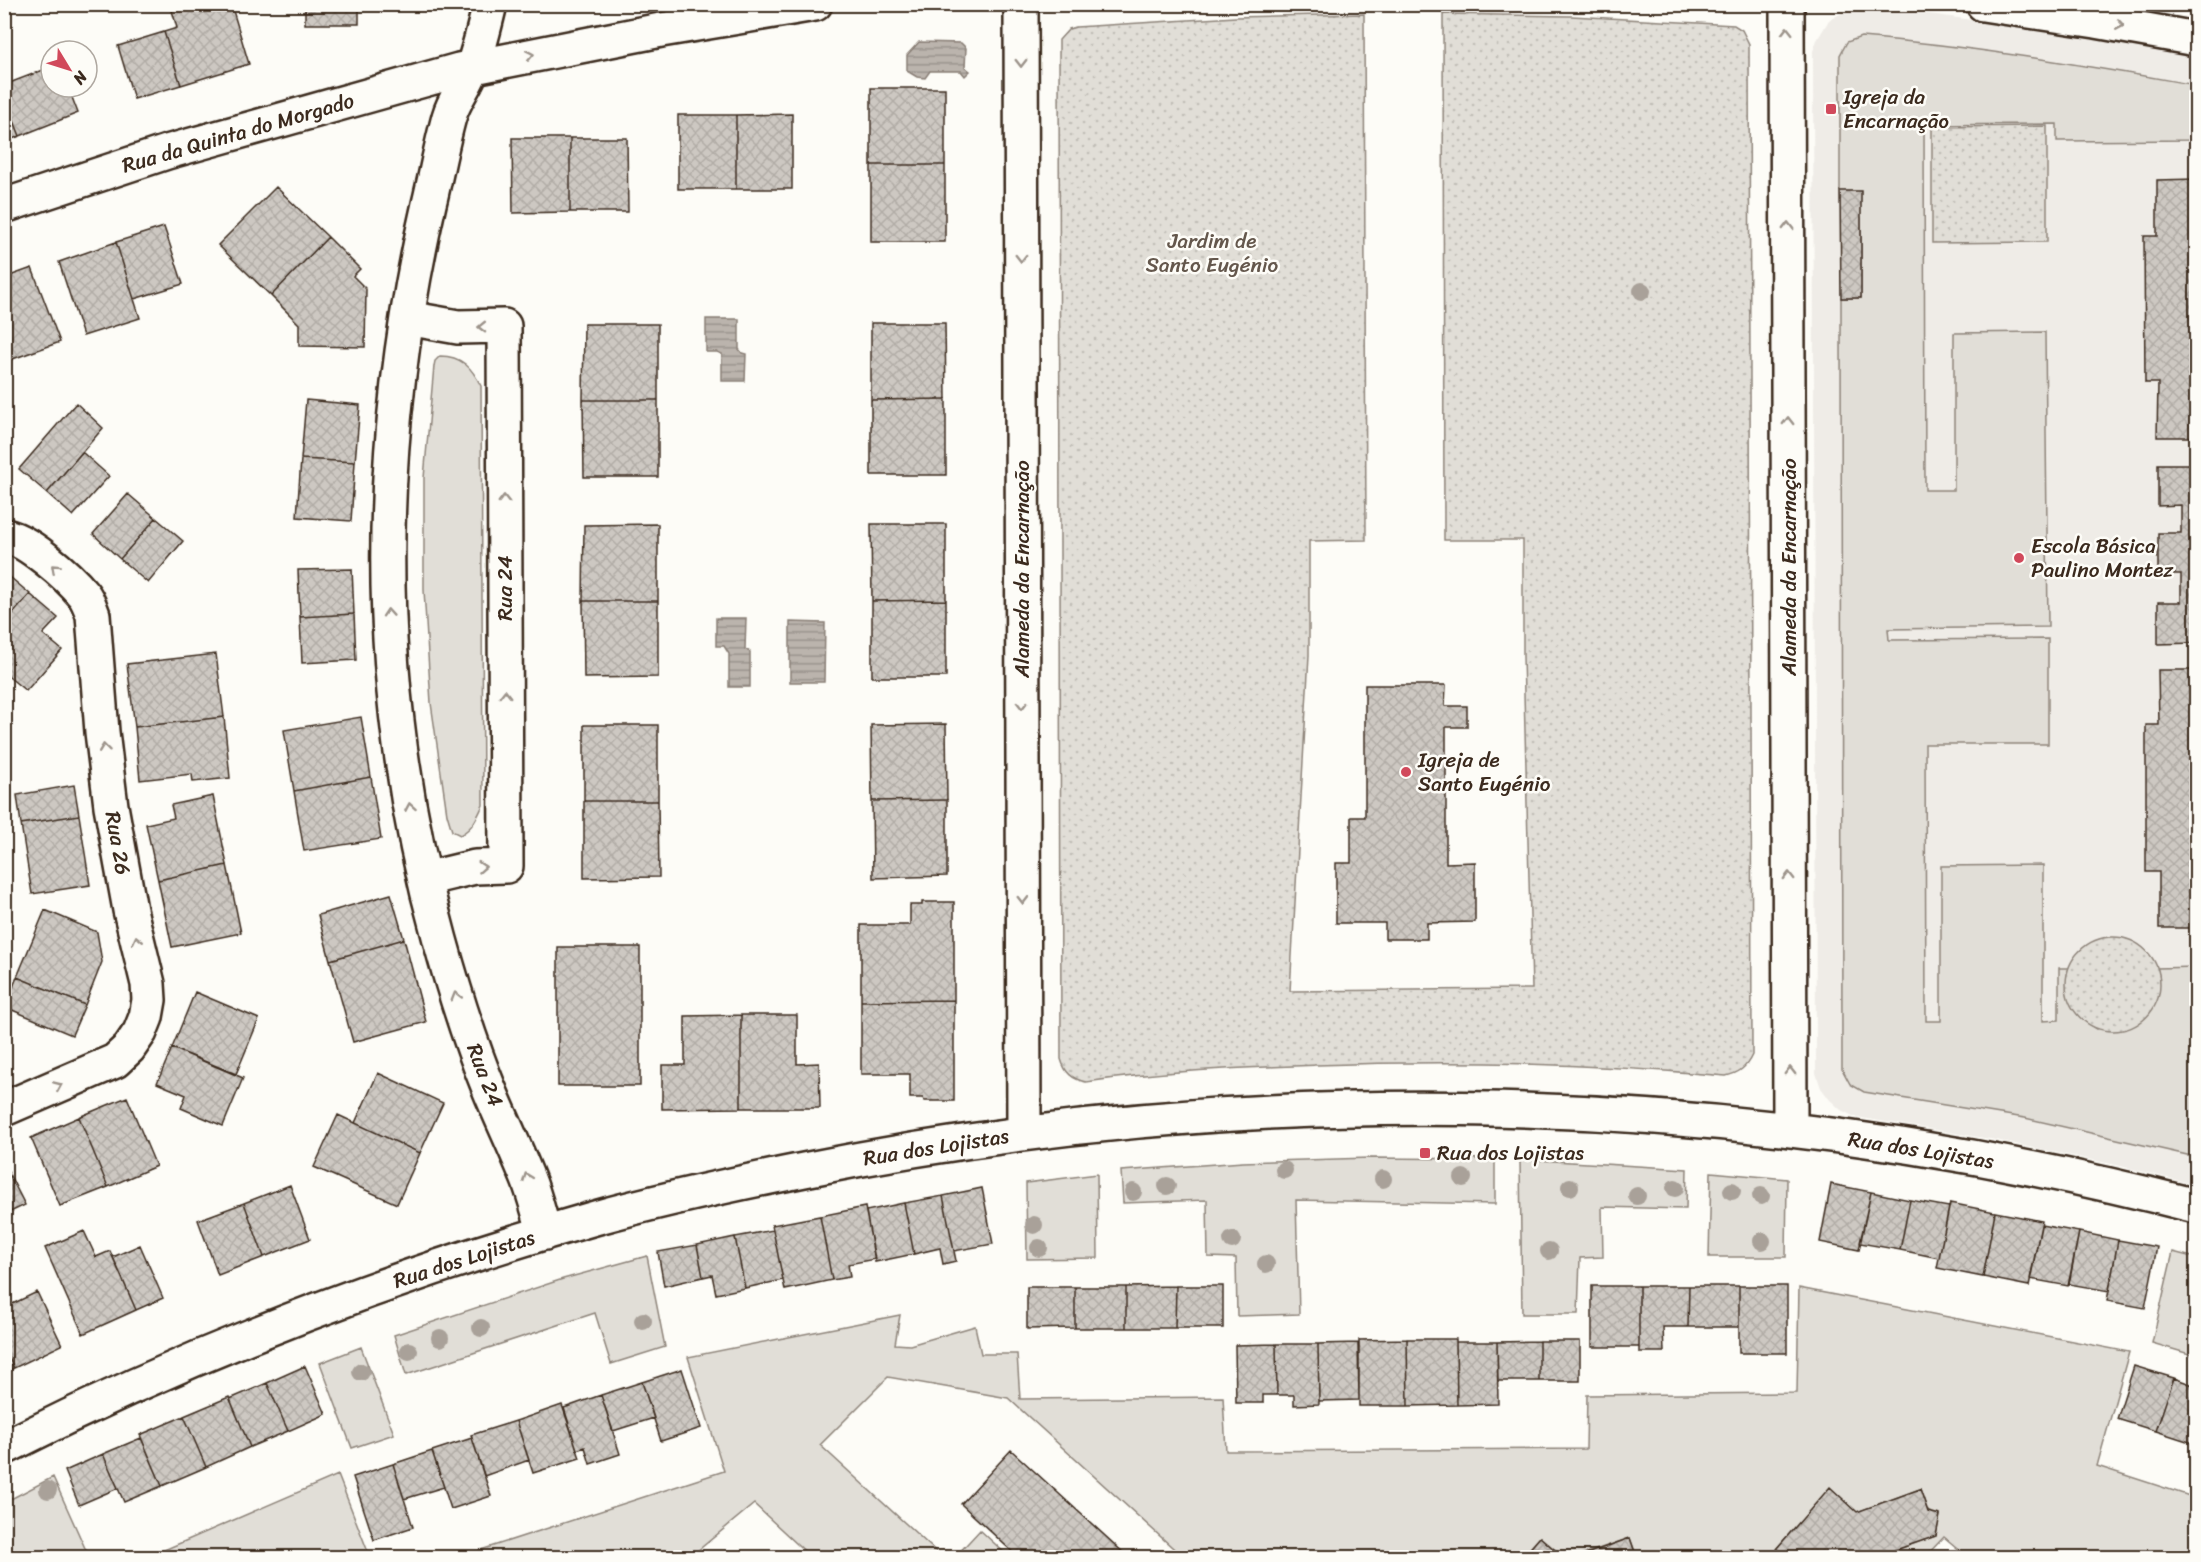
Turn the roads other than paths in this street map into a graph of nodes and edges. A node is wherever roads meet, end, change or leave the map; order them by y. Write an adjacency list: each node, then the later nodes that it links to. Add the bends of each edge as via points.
1 (490, 4): 10 (street, Rua 24)
2 (691, 4): 8 (street)
3 (815, 4): 8 (street)
4 (1021, 4): 17 (street, Alameda da Encarnação, one-way to 17)
5 (1787, 4): 16 (street, Alameda da Encarnação, one-way to 5)
6 (1983, 4): 7 (street)
7 (2052, 10): 9 (street, one-way to 9)
8 (661, 30): 10 (street, one-way to 8)
9 (2196, 39)
10 (473, 67): 11 (street, Rua da Quinta do Morgado, via 187,146); 12 (street, Rua 24, via 450,114)
11 (4, 206)
12 (406, 318): 14 (street, Rua 24, one-way to 12, via 403,765 388,599 392,432); 14 (street, Rua 24, one-way to 12, via 475,867 506,866 504,326 458,327)
13 (4, 536): 15 (street, Rua 26, one-way to 13, via 115,1060 140,1032 149,1000 111,806 93,615 75,586 26,542)
14 (425, 879): 19 (street, Rua 24, one-way to 14, via 529,1181 489,1089 460,1007)
15 (4, 1109)
16 (1790, 1129): 17 (street, Rua dos Lojistas, via 1596,1113 1413,1108 1229,1114); 18 (street, Rua dos Lojistas, via 1982,1159)
17 (1024, 1133): 19 (street, Rua dos Lojistas, via 750,1180)
18 (2196, 1206)
19 (544, 1233): 20 (street, Rua dos Lojistas, via 413,1274 288,1320 186,1361)
20 (4, 1448)

